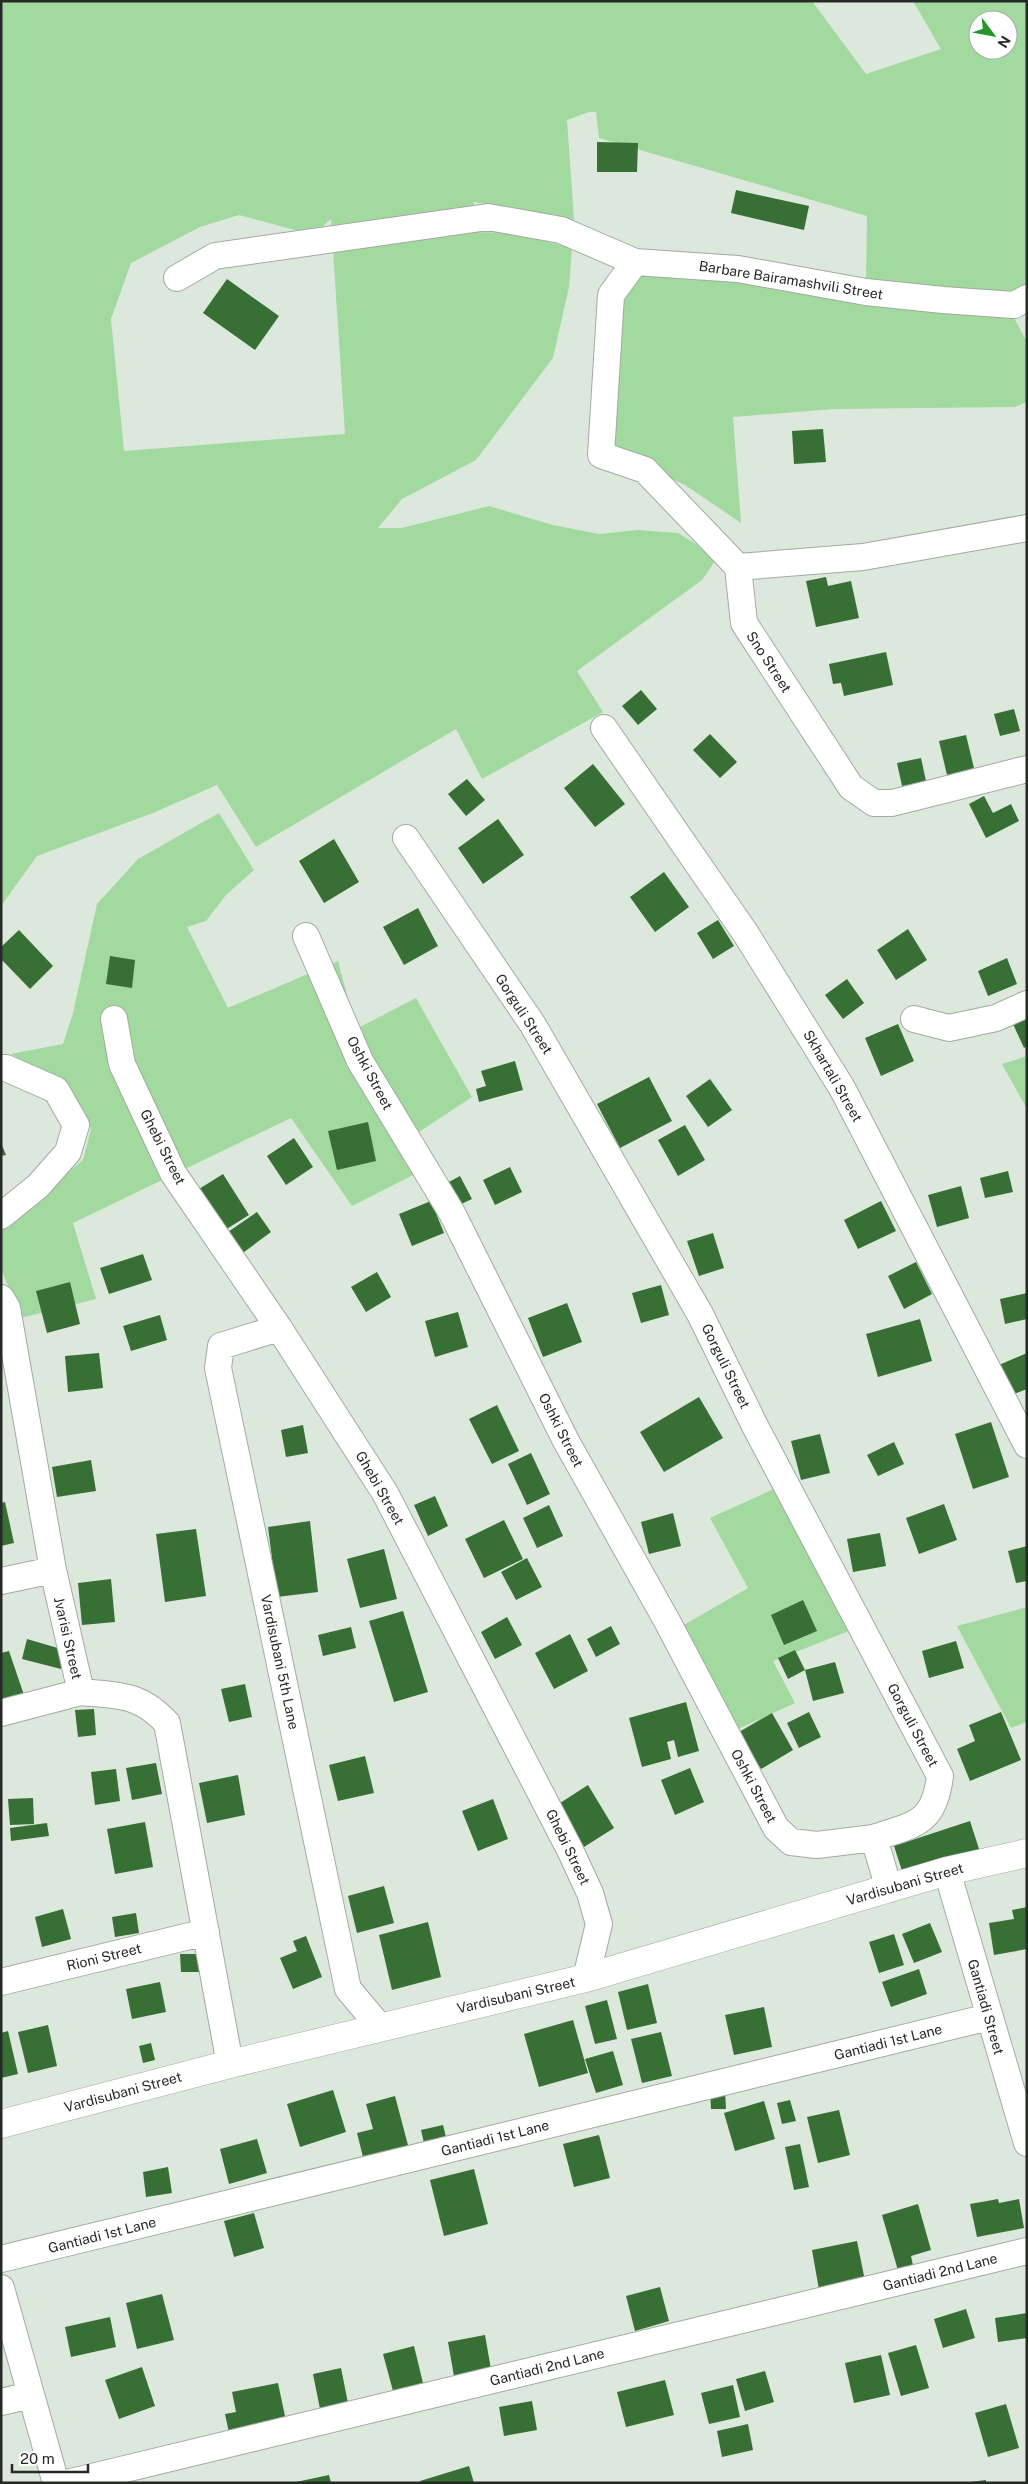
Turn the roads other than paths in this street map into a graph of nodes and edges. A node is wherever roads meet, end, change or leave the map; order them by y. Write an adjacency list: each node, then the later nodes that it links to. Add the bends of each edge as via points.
1 (635, 262): 2 (street, Barbare Bairamashvili Street, via 561,230 488,217 215,256); 3 (street, Barbare Bairamashvili Street, via 738,269 866,292 943,300 1014,305); 5 (street, via 611,295 600,455 644,470)
2 (177, 278)
3 (1027, 298)
4 (1027, 528): 5 (street, via 863,557)
5 (738, 567): 7 (street, Sno Street, via 744,624 851,787 874,803 892,803)
6 (604, 728): 17 (street, Skhartali Street, via 746,934 842,1088)
7 (1027, 769)
8 (406, 838): 22 (street, Gorguli Street, via 533,1025 695,1305 755,1426 940,1776 937,1798 922,1821)
9 (306, 936): 22 (street, Oshki Street, via 360,1061 452,1213 566,1442 667,1621 776,1828 791,1842 817,1845)
10 (1027, 1004): 12 (street, via 996,1018 949,1028)
11 (114, 1019): 16 (street, Ghebi Street, via 122,1064 173,1173)
12 (914, 1019)
13 (1, 1068): 14 (street, via 56,1090 76,1124 68,1152 38,1186)
14 (1, 1216)
15 (1, 1298): 18 (street, Jvarisi Street, via 7,1308)
16 (279, 1328): 27 (street, Ghebi Street, via 386,1493 570,1850 590,1893 599,1924); 30 (street, Vardisubani 5th Lane, via 221,1346 218,1368 348,1989)
17 (1027, 1445)
18 (52, 1570): 19 (street); 20 (street, Jvarisi Street)
19 (1, 1581)
20 (81, 1692): 21 (street); 26 (street, Jvarisi Street, via 132,1697 153,1708 166,1723)
21 (1, 1713)
22 (874, 1838): 25 (street)
23 (1027, 1853): 24 (street, Vardisubani Street)
24 (948, 1870): 25 (street, Vardisubani Street); 29 (street, Gantiadi Street)
25 (889, 1889): 27 (street, Vardisubani Street)
26 (206, 1932): 28 (street, Rioni Street); 31 (street, Jvarisi Street)
27 (586, 1978): 30 (street, Vardisubani Street)
28 (1, 1982)
29 (989, 2017): 33 (street, Gantiadi Street); 35 (street, Gantiadi 1st Lane)
30 (380, 2027): 31 (street, Vardisubani Street)
31 (230, 2064): 32 (street, Vardisubani Street)
32 (1, 2124)
33 (1027, 2143)
34 (1027, 2251): 40 (street, Gantiadi 2nd Lane)
35 (1, 2259)
36 (1, 2288): 37 (street)
37 (31, 2395): 38 (street); 39 (street)
38 (1, 2402)
39 (56, 2483)
40 (67, 2483)

